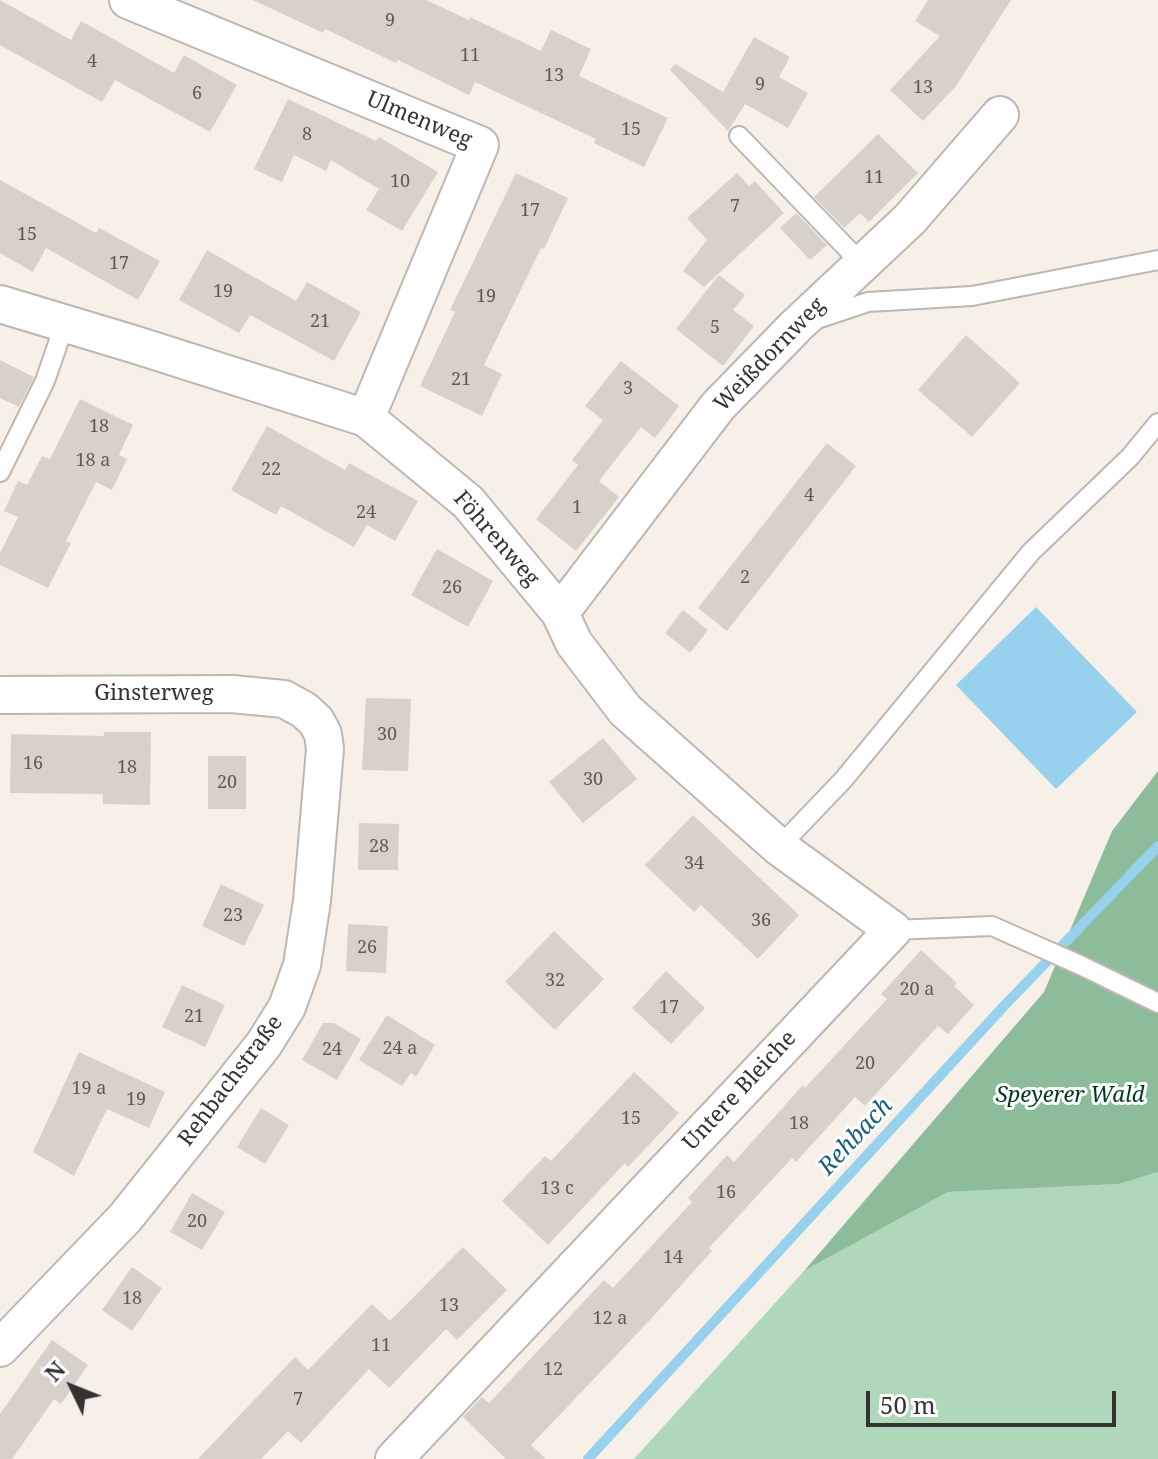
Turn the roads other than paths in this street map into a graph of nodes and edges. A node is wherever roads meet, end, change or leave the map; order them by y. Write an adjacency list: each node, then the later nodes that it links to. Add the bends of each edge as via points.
1 (128, 0): 9 (street, Ulmenweg, via 480,145)
2 (1000, 115): 5 (street, Weißdornweg, via 910,219)
3 (739, 136): 5 (lane)
4 (1158, 260): 8 (lane, via 972,296 868,302)
5 (862, 264): 8 (street, Weißdornweg)
6 (0, 304): 7 (street, Föhrenweg)
7 (65, 323): 9 (street, Föhrenweg); 11 (lane, via 45,381)
8 (796, 326): 12 (street, Weißdornweg, via 718,406)
9 (366, 418): 12 (street, Föhrenweg, via 468,502)
10 (1158, 423): 15 (lane, via 1031,552 844,779)
11 (0, 472)
12 (560, 613): 15 (street, Föhrenweg, via 574,643 625,710)
13 (0, 695): 14 (street, Ginsterweg, via 232,694 284,699)
14 (304, 710): 18 (street, Rehbachstraße, via 316,721 325,749 312,901 302,965 287,1007 264,1044 125,1218)
15 (779, 847): 16 (street, Föhrenweg)
16 (893, 930): 17 (lane, via 992,926); 19 (street, Untere Bleiche)
17 (1158, 1003)
18 (0, 1348)
19 (394, 1459)

